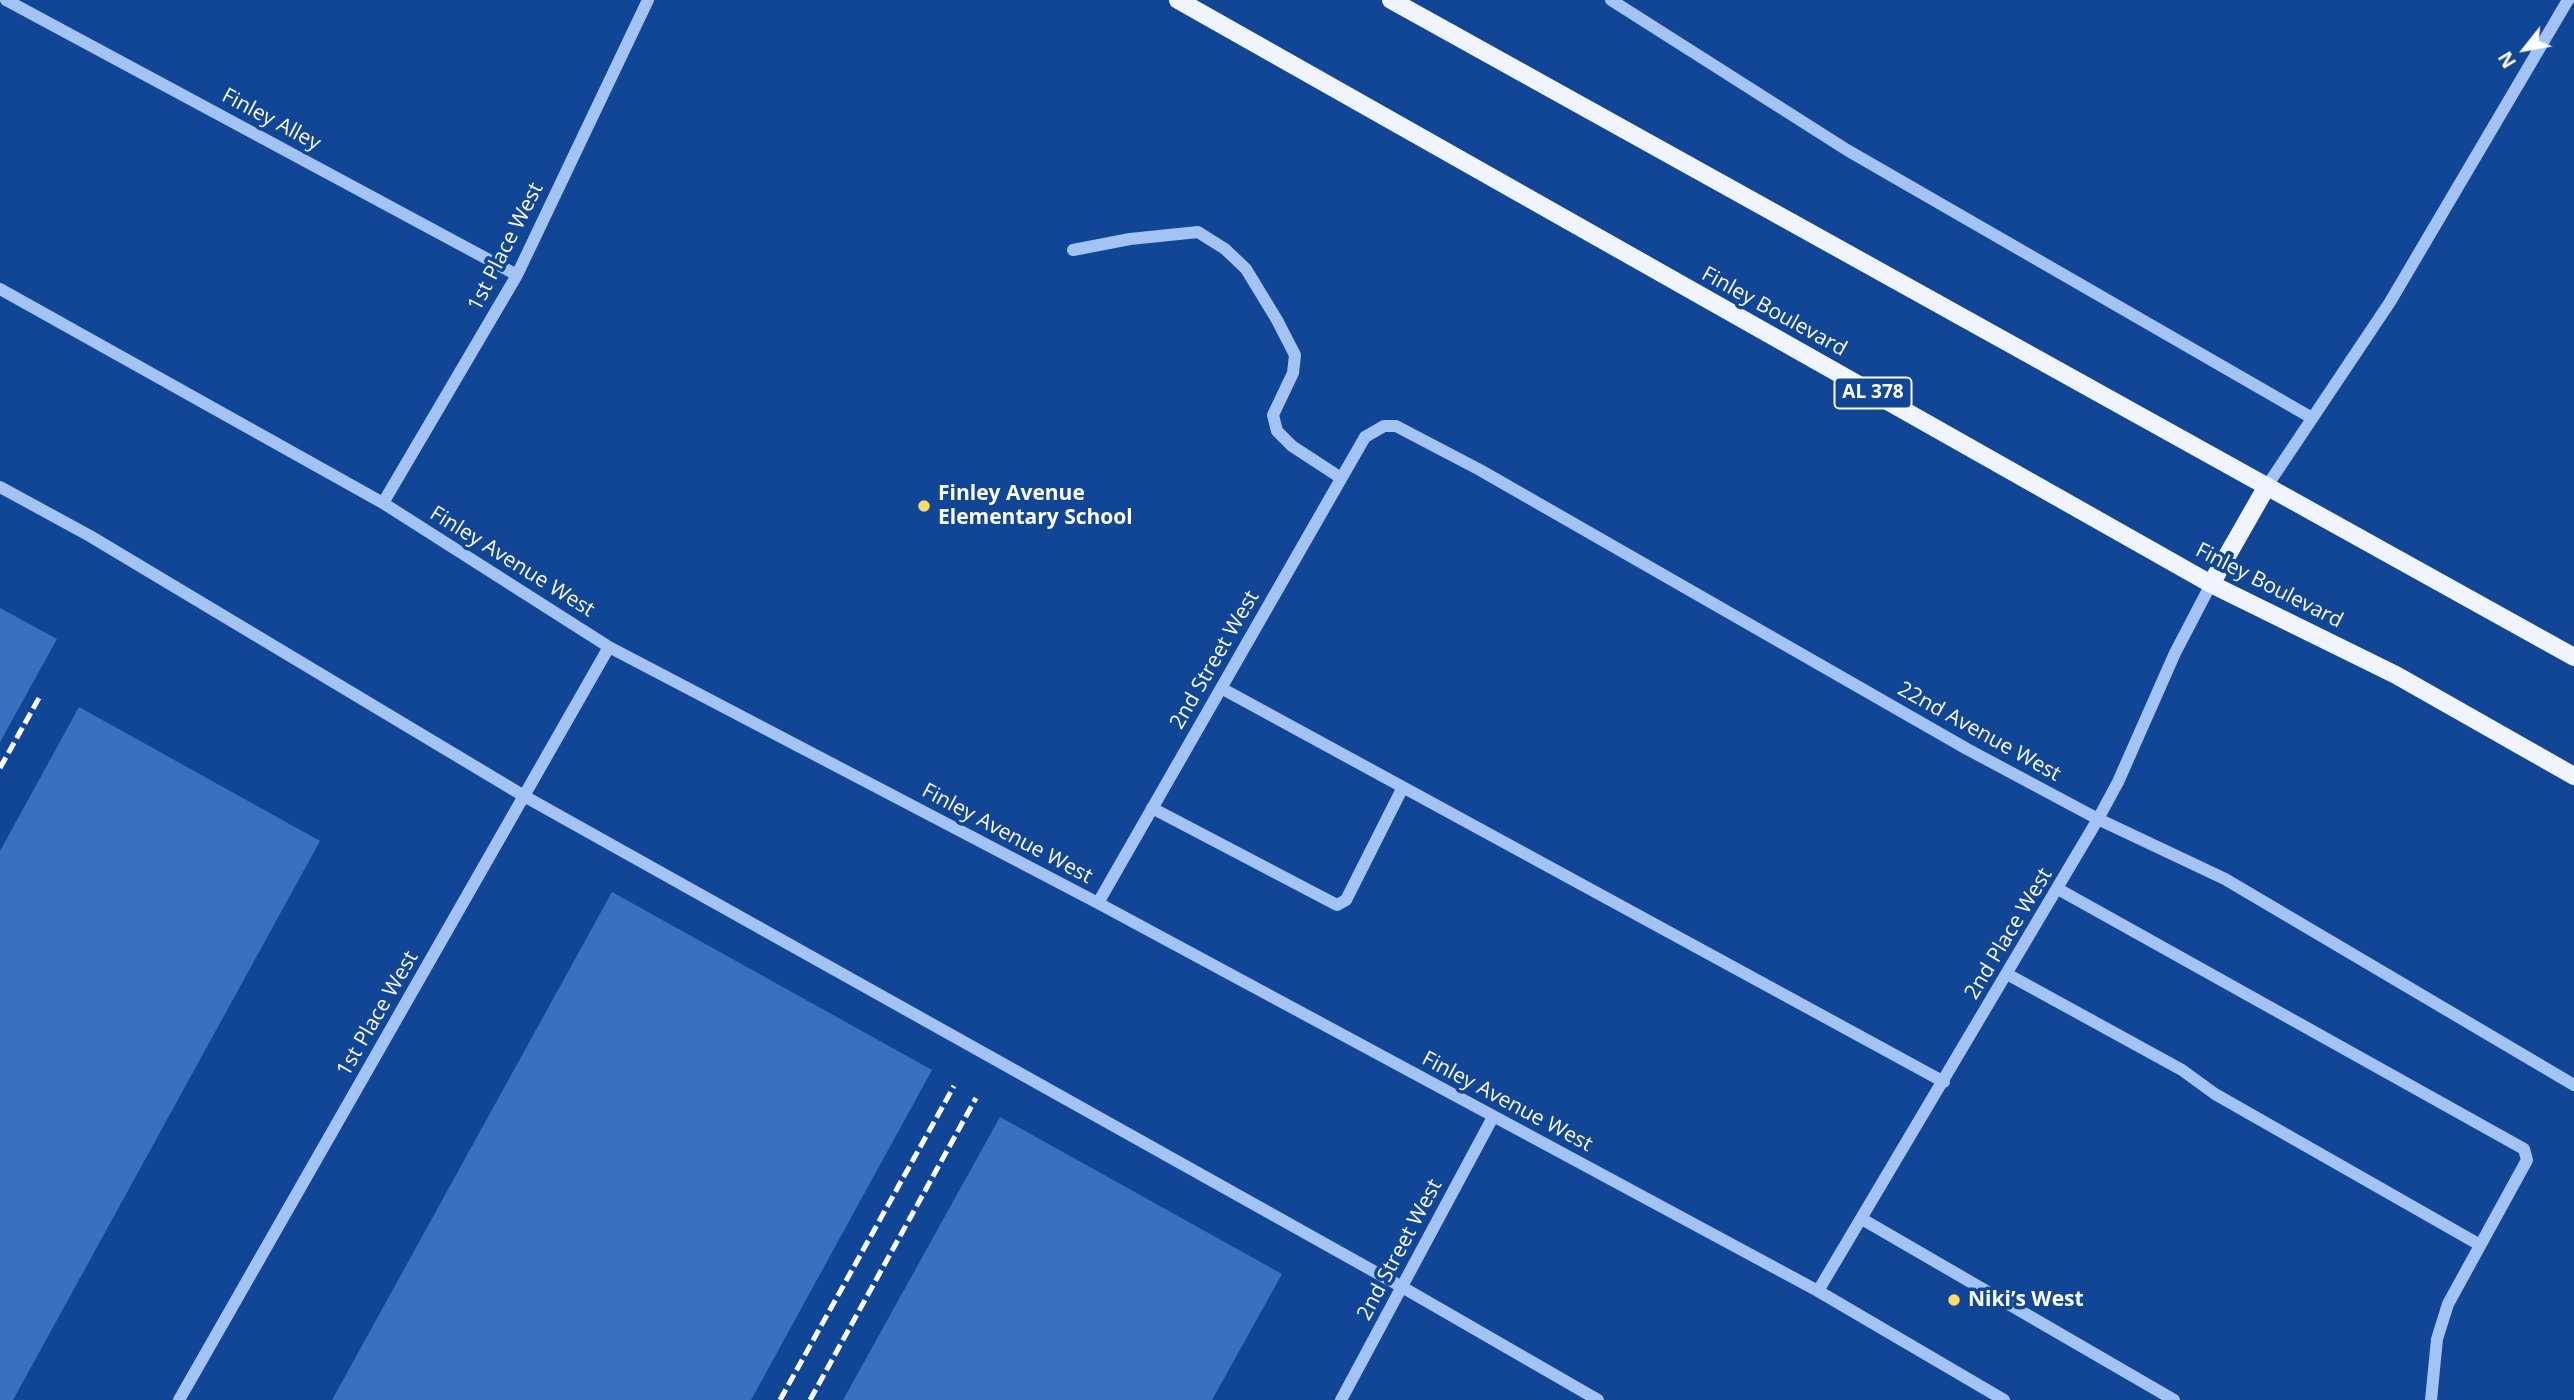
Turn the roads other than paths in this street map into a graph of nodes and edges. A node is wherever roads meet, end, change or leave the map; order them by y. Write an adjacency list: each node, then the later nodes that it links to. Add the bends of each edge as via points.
1 (6, 0): 8 (street, Finley Alley)
2 (648, 0): 8 (street, 1st Place West)
3 (1178, 0): 16 (main road, Finley Boulevard / AL 378)
4 (1391, 0): 13 (main road)
5 (1611, 0): 10 (street, via 1847,150)
6 (2568, 0): 10 (street, via 2390,302)
7 (1073, 250): 12 (street, via 1198,232 1226,249 1246,269 1295,355 1293,373 1273,415 1277,431)
8 (517, 275): 15 (street, 1st Place West)
9 (0, 289): 15 (street, Finley Avenue West)
10 (2312, 418): 13 (street)
11 (1365, 437): 12 (street, 2nd Street West); 24 (street, 22nd Avenue West, via 1384,426 1396,426 1424,440)
12 (1342, 478): 19 (street, 2nd Street West)
13 (2267, 486): 16 (main road); 18 (main road)
14 (0, 487): 22 (street, via 90,536)
15 (383, 503): 17 (street, Finley Avenue West)
16 (2211, 584): 20 (main road, Finley Boulevard / AL 378, via 2396,675); 24 (street, 2nd Place West)
17 (609, 647): 22 (street, 1st Place West); 26 (street, Finley Avenue West)
18 (2574, 657)
19 (1221, 688): 21 (street); 23 (street, 2nd Street West)
20 (2574, 776)
21 (1403, 787): 23 (street, via 1346,900 1337,905); 28 (street)
22 (524, 796): 33 (street); 35 (street, 1st Place West)
23 (1152, 808): 26 (street, 2nd Street West)
24 (2098, 820): 25 (street, 2nd Place West); 29 (street, 22nd Avenue West, via 2225,879)
25 (2058, 889): 27 (street, 2nd Place West); 32 (street, via 2524,1149 2527,1160)
26 (1098, 903): 30 (street, Finley Avenue West)
27 (2007, 974): 28 (street, 2nd Place West); 32 (street, via 2182,1070 2215,1094)
28 (1944, 1082): 31 (street, 2nd Place West)
29 (2574, 1085)
30 (1493, 1117): 33 (street, 2nd Street West); 34 (street, Finley Avenue West)
31 (1862, 1219): 34 (street, 2nd Place West); 39 (street)
32 (2480, 1245): 40 (street, via 2448,1304 2437,1339)
33 (1402, 1287): 36 (street, 2nd Street West); 37 (street)
34 (1818, 1292): 38 (street, Finley Avenue West)
35 (179, 1400)
36 (1341, 1400)
37 (1598, 1400)
38 (2004, 1400)
39 (2174, 1400)
40 (2431, 1400)

